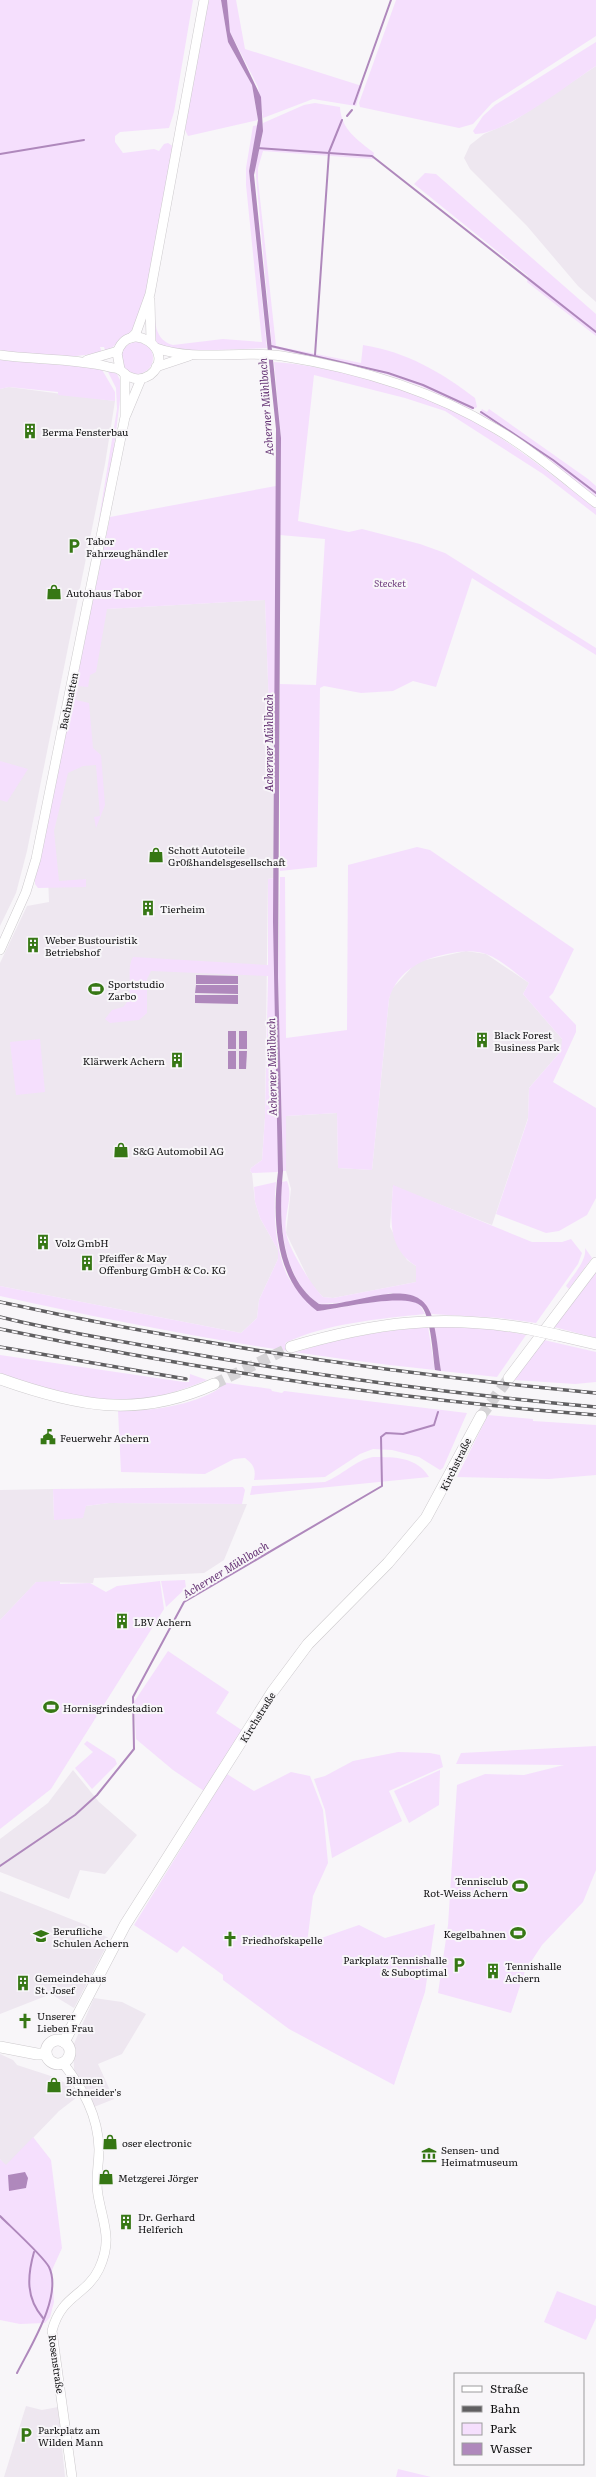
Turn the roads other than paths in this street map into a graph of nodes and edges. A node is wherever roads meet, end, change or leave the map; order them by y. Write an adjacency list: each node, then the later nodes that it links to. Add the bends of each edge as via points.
1 (204, 0): 2 (street)
2 (150, 294): 3 (street, via 136,333); 4 (street)
3 (131, 338): 4 (street, via 141,338); 5 (street, via 124,342)
4 (153, 345): 7 (street); 9 (street, via 158,357)
5 (118, 351): 8 (street); 10 (street, via 117,359)
6 (0, 355): 8 (street)
7 (192, 355): 9 (street); 13 (street, via 281,356 377,376 445,402 502,433)
8 (84, 361): 10 (street)
9 (156, 367): 11 (street, via 150,375)
10 (122, 372): 11 (street, via 131,378); 12 (street)
11 (141, 379): 12 (street)
12 (125, 417): 14 (street, Bachmatten, via 36,859 26,892)
13 (596, 503)
14 (0, 950)
15 (596, 1263): 18 (main road)
16 (596, 1344): 17 (main road, bridge, via 492,1322 442,1320 413,1321 334,1335)
17 (290, 1347)
18 (509, 1378)
19 (0, 1379): 20 (main road, via 70,1401 112,1406 173,1399)
20 (214, 1384)
21 (481, 1416): 22 (main road, Kirchstraße, via 426,1518 388,1563 308,1644 273,1691 125,1926)
22 (64, 2042): 24 (main road, via 50,2043); 25 (main road, via 70,2053)
23 (0, 2047): 24 (main road)
24 (46, 2054): 25 (main road, via 51,2062)
25 (63, 2063): 26 (street, Rosenstraße, via 82,2089 96,2126 98,2195 107,2230 103,2257 95,2275 62,2307 56,2316 52,2331)
26 (72, 2477)

